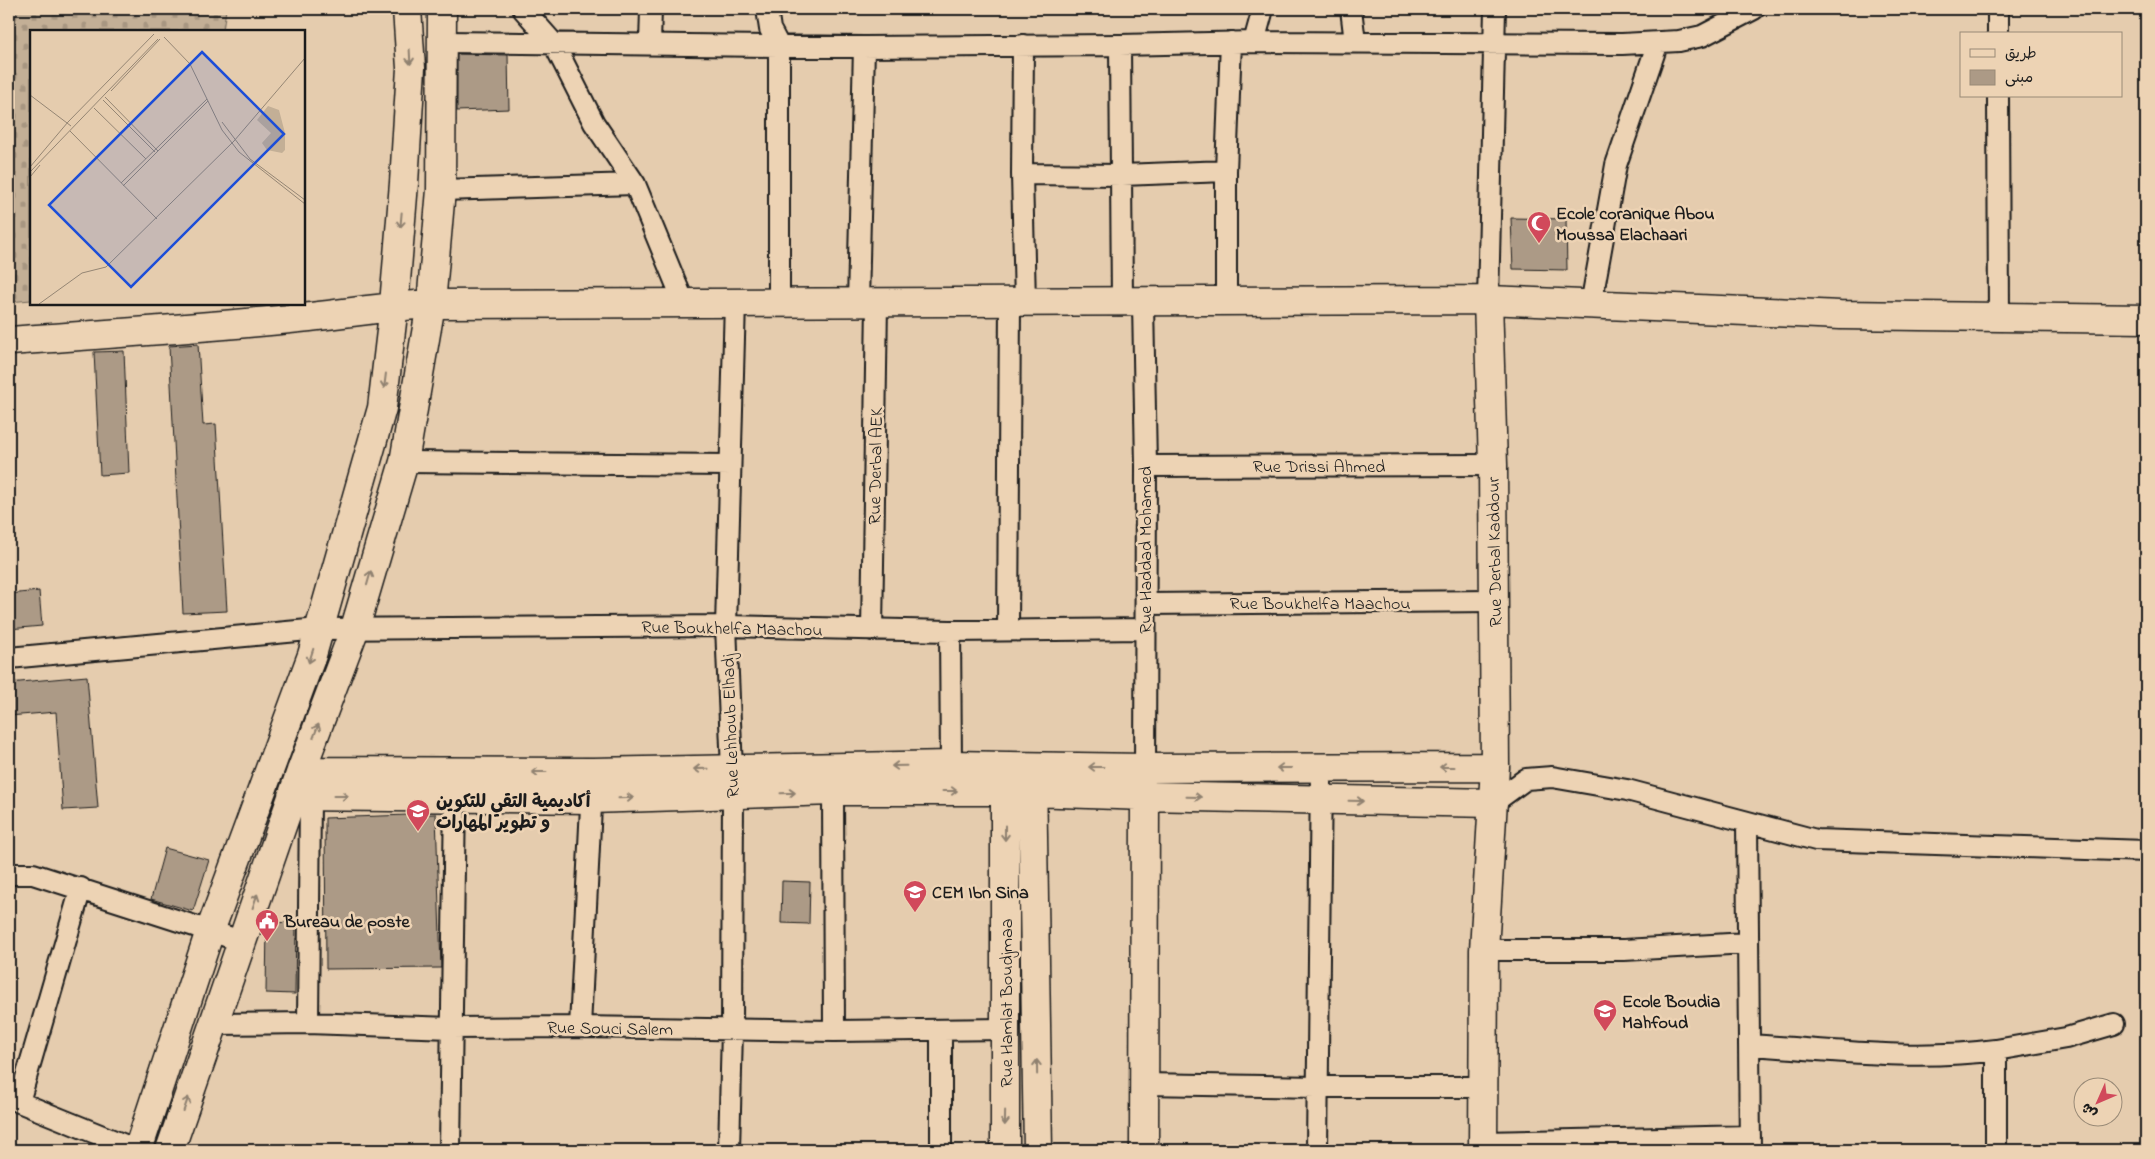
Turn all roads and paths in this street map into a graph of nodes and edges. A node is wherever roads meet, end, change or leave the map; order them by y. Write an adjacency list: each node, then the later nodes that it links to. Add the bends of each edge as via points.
1 (407, 9): 39 (street, one-way to 39, via 411,68)
2 (442, 9): 12 (street)
3 (523, 9): 17 (street)
4 (651, 9): 18 (street)
5 (767, 9): 22 (street, via 770,29)
6 (1262, 9): 14 (street)
7 (1351, 9): 15 (street)
8 (1496, 9): 19 (street)
9 (1754, 9): 16 (street, via 1702,36)
10 (1998, 9): 11 (street)
11 (1998, 32)
12 (443, 42): 17 (street); 29 (street)
13 (1231, 42): 14 (street); 21 (street); 25 (street)
14 (1254, 42): 15 (street)
15 (1355, 42): 19 (street)
16 (1658, 42): 19 (street); 40 (street, via 1616,165)
17 (554, 44): 18 (street); 28 (street, via 594,123)
18 (650, 44): 22 (street)
19 (1495, 44): 30 (street)
20 (1024, 45): 21 (street); 23 (street); 26 (street)
21 (1120, 45): 27 (street, Rue Haddad Mohamed)
22 (779, 46): 23 (street); 35 (street)
23 (864, 47): 36 (street, Rue Derbal AEK)
24 (1998, 98): 41 (street)
25 (1226, 171): 27 (street); 33 (street)
26 (1022, 174): 27 (street); 37 (street)
27 (1122, 175): 32 (street, Rue Haddad Mohamed)
28 (635, 184): 29 (street); 34 (street)
29 (441, 190): 38 (street)
30 (1488, 300): 33 (street); 40 (street); 46 (street, Rue Derbal Kaddour)
31 (735, 302): 34 (street); 35 (street); 45 (street, Rue Lehhoub Elhadj)
32 (1133, 302): 33 (street); 37 (street); 47 (street, Rue Haddad Mohamed)
33 (1226, 302)
34 (684, 303): 38 (street)
35 (779, 303): 36 (street)
36 (868, 303): 37 (street); 55 (street, Rue Derbal AEK)
37 (1017, 303): 53 (street)
38 (431, 304): 39 (street); 44 (street)
39 (394, 305): 43 (street, via 282,320); 52 (street, one-way to 52, via 382,408)
40 (1591, 305): 41 (street, via 1840,315)
41 (1999, 317): 42 (street)
42 (2146, 318)
43 (9, 341)
44 (404, 462): 45 (street); 51 (street, one-way to 44)
45 (730, 464): 50 (street, Rue Lehhoub Elhadj)
46 (1493, 465): 47 (street, Rue Drissi Ahmed); 48 (street, Rue Derbal Kaddour)
47 (1146, 466): 49 (street, Rue Haddad Mohamed)
48 (1495, 601): 49 (street, Rue Boukhelfa Maachou); 59 (street, Rue Derbal Kaddour)
49 (1146, 604): 54 (street, Rue Haddad Mohamed)
50 (726, 626): 51 (street, Rue Boukhelfa Maachou); 55 (street, Rue Boukhelfa Maachou); 66 (street, Rue Lehhoub Elhadj)
51 (355, 628): 52 (street, Rue Boukhelfa Maachou); 67 (street, one-way to 51)
52 (319, 629): 57 (street, Rue Boukhelfa Maachou); 78 (street, one-way to 78, via 312,656)
53 (1008, 629): 54 (street, Rue Boukhelfa Maachou); 56 (street, Rue Boukhelfa Maachou)
54 (1145, 629): 60 (street, Rue Haddad Mohamed)
55 (872, 630): 56 (street, Rue Boukhelfa Maachou)
56 (950, 631): 58 (street)
57 (9, 658)
58 (952, 765): 63 (street); 66 (street, one-way to 66)
59 (1495, 767): 61 (street, one-way to 61); 65 (street); 73 (street, Rue Derbal Kaddour)
60 (1145, 768): 61 (street, one-way to 60); 64 (street, one-way to 64); 70 (street, Rue Haddad Mohamed)
61 (1321, 768): 72 (street)
62 (593, 772): 66 (street, one-way to 62); 67 (street, one-way to 67); 71 (street)
63 (1005, 779): 64 (street); 68 (street, one-way to 63); 87 (street, Rue Hamlat Boudjmaa, one-way to 87)
64 (1032, 779): 70 (street); 106 (street, Rue Hamlat Boudjmaa, one-way to 64)
65 (1526, 779): 73 (street); 74 (street, via 1552,777 1627,790)
66 (733, 781): 68 (street, one-way to 68); 71 (street, one-way to 66); 88 (street, Rue Lehhoub Elhadj)
67 (301, 788): 69 (street, one-way to 69); 79 (street, one-way to 67); 82 (street)
68 (834, 791): 89 (street)
69 (455, 796): 71 (street); 86 (street)
70 (1145, 796): 72 (street, one-way to 72); 93 (street)
71 (592, 799): 85 (street)
72 (1320, 800): 73 (street, one-way to 73); 94 (street)
73 (1493, 803): 81 (street, Rue Derbal Kaddour)
74 (1747, 823): 75 (street, via 1816,840); 80 (street)
75 (2146, 851)
76 (9, 874): 77 (street, via 33,874)
77 (81, 888): 78 (street); 96 (street)
78 (210, 931): 79 (street); 100 (street)
79 (241, 941): 83 (street)
80 (1747, 943): 81 (street, via 1624,950); 91 (street)
81 (1484, 950): 95 (street, Rue Derbal Kaddour)
82 (308, 1023): 83 (street, Rue Souci Salem); 86 (street, Rue Souci Salem)
83 (213, 1024): 101 (street, one-way to 83)
84 (2114, 1024): 92 (street, via 2066,1038)
85 (580, 1027): 86 (street, Rue Souci Salem); 88 (street, Rue Souci Salem)
86 (451, 1028): 102 (street)
87 (1006, 1029): 90 (street, Rue Souci Salem); 105 (street, Rue Hamlat Boudjmaa, one-way to 105)
88 (732, 1030): 89 (street, Rue Souci Salem); 103 (street, Rue Lehhoub Elhadj)
89 (834, 1031): 90 (street, Rue Souci Salem)
90 (941, 1031): 104 (street)
91 (1749, 1045): 92 (street, via 1902,1055 1950,1055); 97 (street)
92 (1996, 1050): 109 (street)
93 (1143, 1084): 94 (street); 107 (street)
94 (1316, 1087): 95 (street); 108 (street)
95 (1484, 1087): 99 (street, Rue Derbal Kaddour)
96 (14, 1100): 100 (street)
97 (1750, 1143): 98 (street)
98 (1692, 1144): 99 (street)
99 (1483, 1146)
100 (138, 1150)
101 (170, 1150)
102 (450, 1150)
103 (729, 1150)
104 (941, 1150)
105 (1005, 1150)
106 (1038, 1150)
107 (1144, 1150)
108 (1317, 1150)
109 (1996, 1150)

